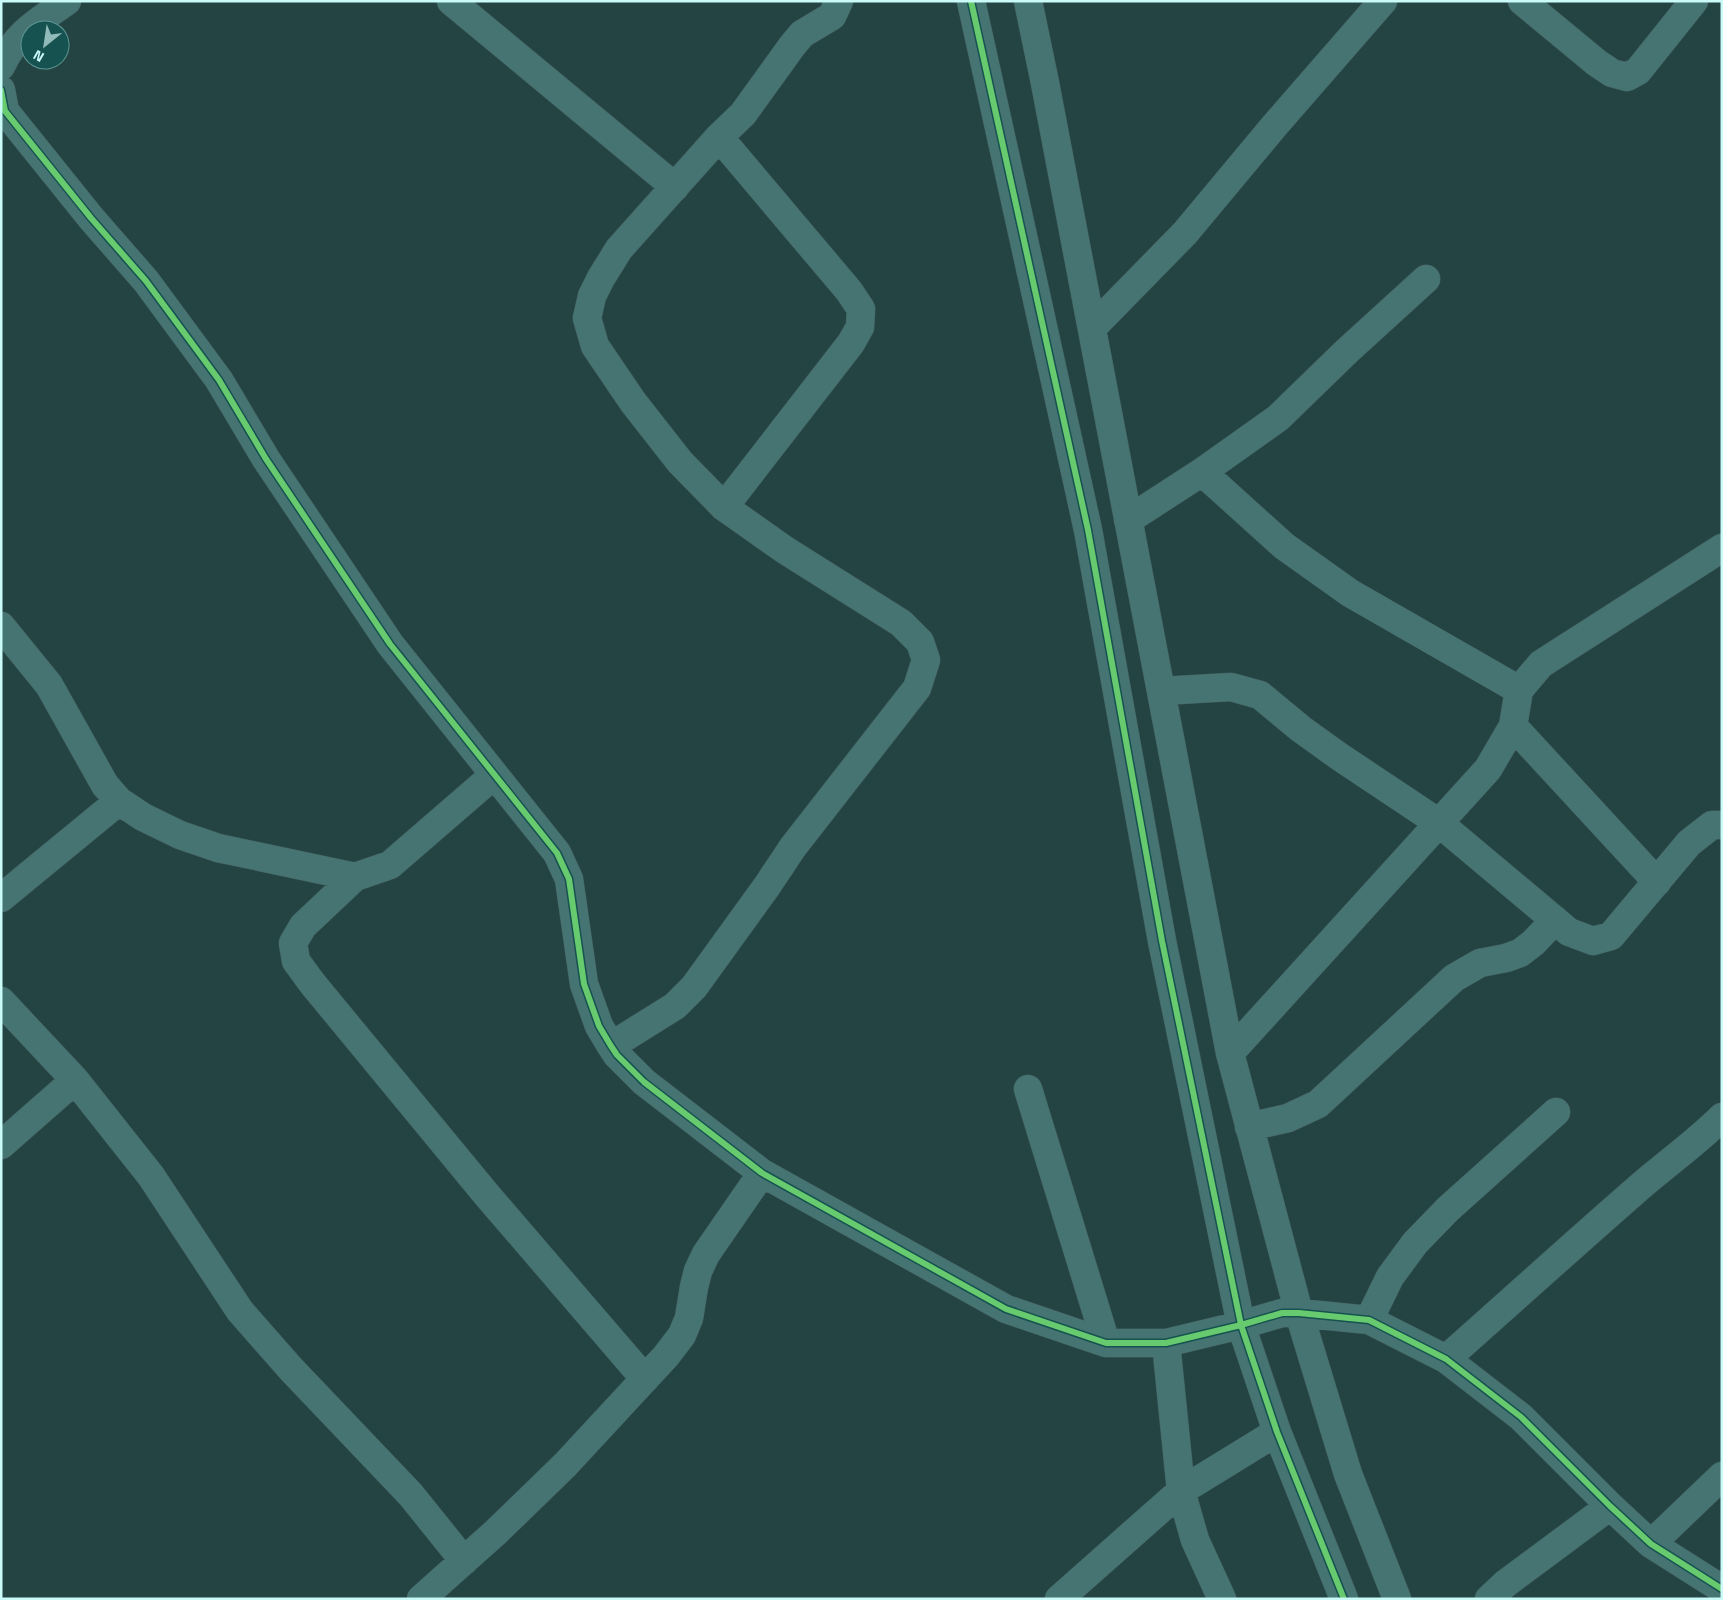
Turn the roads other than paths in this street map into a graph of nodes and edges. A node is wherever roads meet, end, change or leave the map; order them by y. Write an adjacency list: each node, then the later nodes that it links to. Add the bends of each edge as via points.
1 (67, 1): 9 (street, via 22,34 8,50)
2 (839, 1): 11 (street, via 832,16 802,34 743,114)
3 (971, 1): 43 (street, via 1088,530 1162,941)
4 (1028, 1): 14 (street)
5 (1383, 1): 14 (street, via 1185,233)
6 (1522, 1): 7 (street, via 1597,63 1612,73 1627,77 1638,71)
7 (1694, 1)
8 (454, 2): 12 (street)
9 (1, 66)
10 (1, 91): 23 (street, via 5,111 151,288 218,380 266,460 390,644)
11 (719, 137): 12 (street); 16 (street, via 861,308 860,327 851,343)
12 (675, 187): 16 (street, via 620,249 592,296 587,318 595,346 634,402 680,462)
13 (1426, 279): 15 (street, via 1278,418)
14 (1092, 328): 17 (street)
15 (1202, 472): 17 (street); 20 (street, via 1284,546 1350,594)
16 (724, 507): 32 (street, via 785,550 901,623 920,642 926,660 917,688 793,847 694,987 675,1006)
17 (1128, 520): 21 (street)
18 (1722, 548): 20 (street, via 1541,664)
19 (1, 626): 24 (street, via 48,684 105,785)
20 (1519, 690): 22 (street)
21 (1161, 691): 25 (street, via 1231,687 1260,695 1301,729); 33 (street)
22 (1512, 726): 25 (street, via 1488,769); 28 (street)
23 (494, 775): 27 (street, via 390,865); 32 (street, via 557,853 569,879 584,984 599,1026)
24 (118, 801): 27 (street, via 143,817 218,848); 29 (street)
25 (1438, 823): 30 (street); 33 (street)
26 (1722, 825): 28 (street, via 1712,824 1689,843)
27 (355, 878): 47 (street, via 303,926 294,943 296,961 486,1194)
28 (1657, 882): 30 (street, via 1611,936 1593,941 1569,932)
29 (1, 898)
30 (1555, 920): 38 (street, via 1520,953 1480,963 1454,978 1318,1104 1288,1118)
31 (1, 1001): 34 (street)
32 (611, 1046): 40 (street, via 644,1082)
33 (1230, 1053): 38 (street)
34 (75, 1080): 39 (street); 53 (street, via 151,1176 240,1311 411,1495)
35 (1028, 1090): 45 (street)
36 (1556, 1112): 42 (street, via 1415,1243 1390,1276)
37 (1722, 1117): 46 (street)
38 (1249, 1126): 41 (street)
39 (1, 1145)
40 (762, 1174): 45 (street, via 1006,1310); 47 (street, via 706,1254 698,1271 690,1318 682,1335)
41 (1291, 1313): 42 (street); 43 (street); 59 (street, via 1348,1474)
42 (1369, 1320): 46 (street)
43 (1246, 1323): 44 (street); 48 (street)
44 (1166, 1342): 45 (street); 50 (street)
45 (1106, 1343)
46 (1446, 1359): 51 (street, via 1521,1416)
47 (645, 1379): 53 (street, via 565,1465)
48 (1276, 1432): 50 (street); 58 (street)
49 (1722, 1476): 52 (street)
50 (1182, 1491): 56 (street); 57 (street, via 1195,1540)
51 (1610, 1506): 52 (street); 60 (street)
52 (1651, 1544): 54 (street)
53 (464, 1561): 55 (street)
54 (1722, 1589)
55 (421, 1599)
56 (1059, 1599)
57 (1222, 1599)
58 (1344, 1599)
59 (1397, 1599)
60 (1489, 1599)

